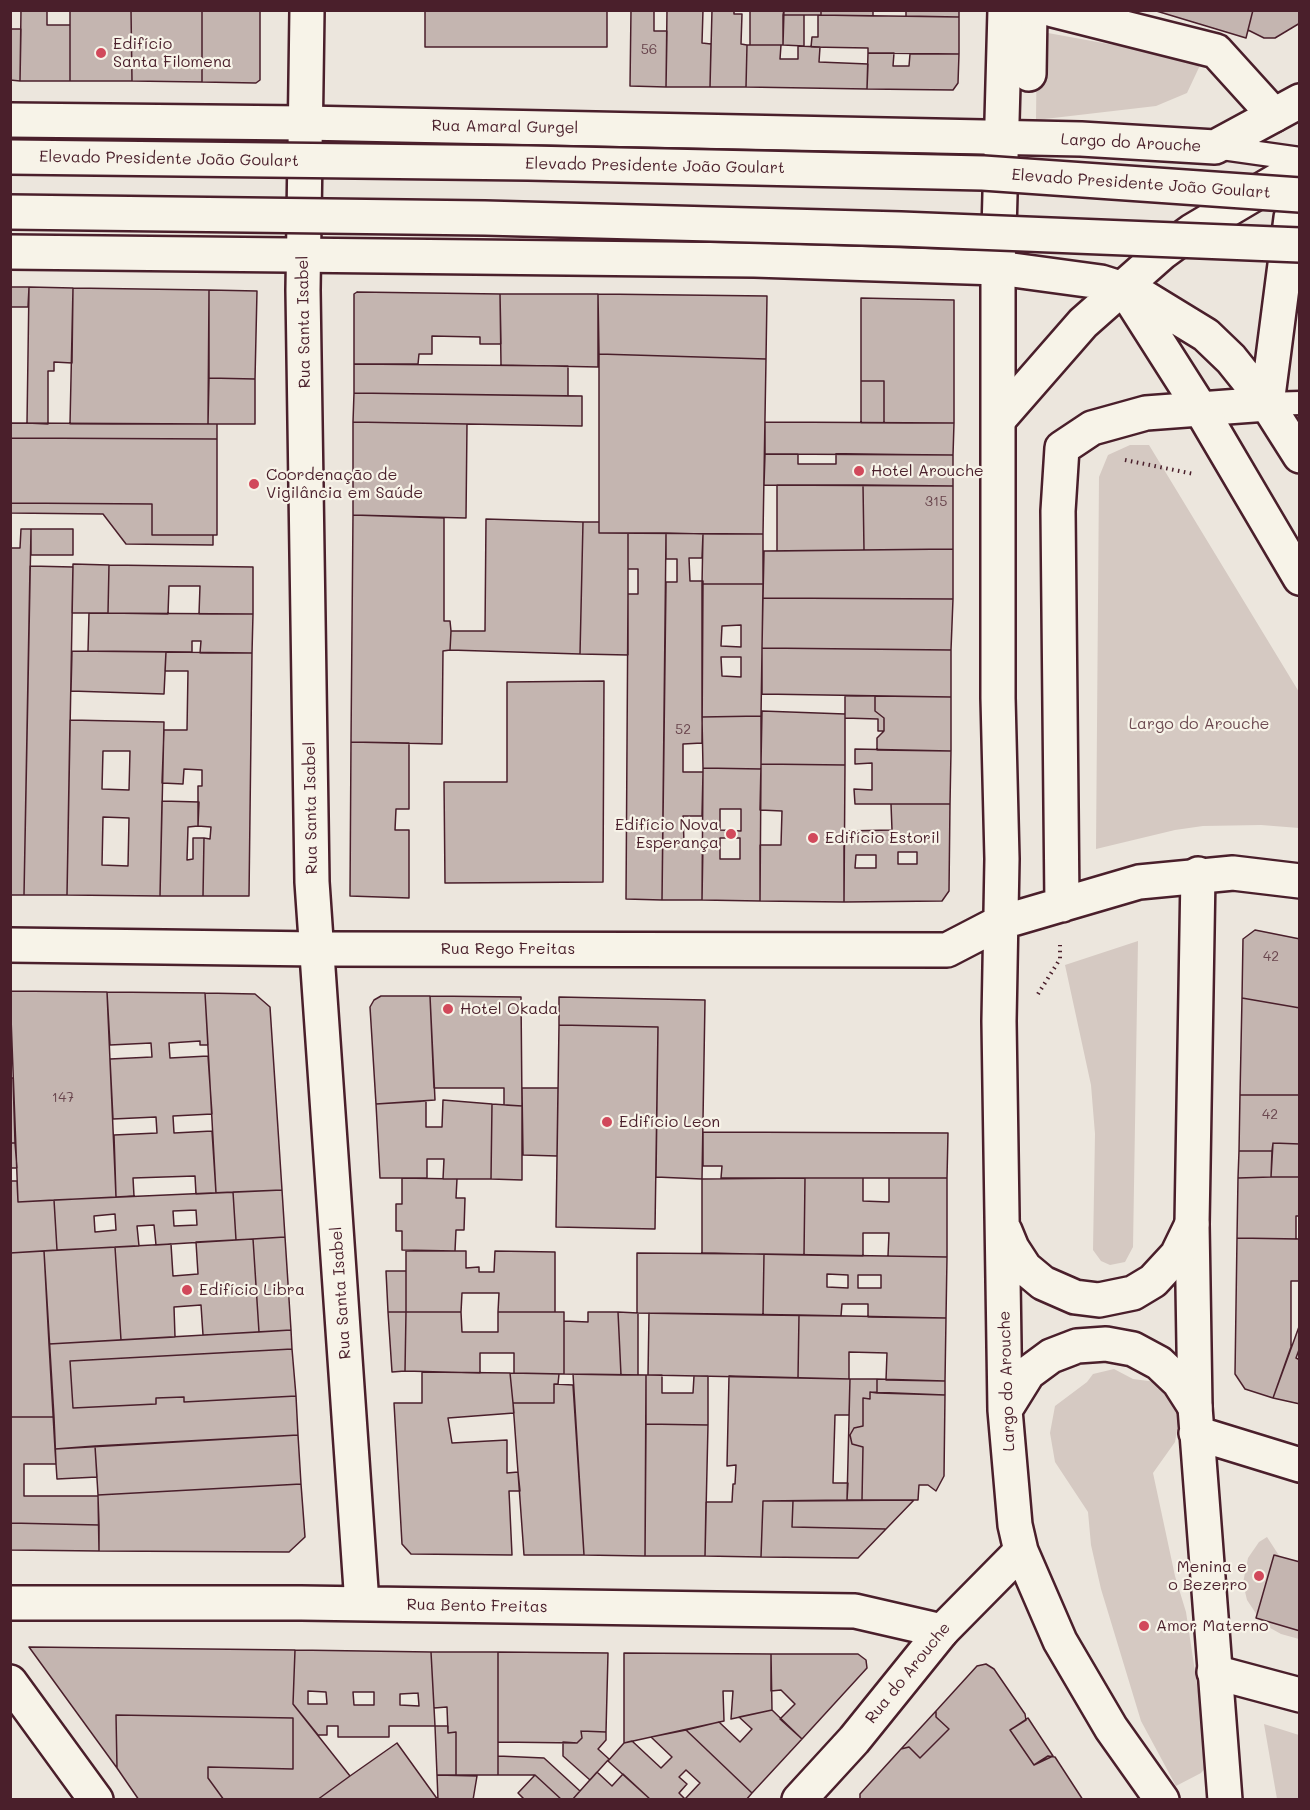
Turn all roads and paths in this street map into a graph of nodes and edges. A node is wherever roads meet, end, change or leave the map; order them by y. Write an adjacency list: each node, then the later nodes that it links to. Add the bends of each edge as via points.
1 (307, 10): 8 (main road, Rua Santa Isabel)
2 (1005, 10): 9 (main road)
3 (1030, 10): 5 (main road)
4 (1053, 10): 6 (main road, Largo do Arouche, via 1216,51)
5 (1029, 74)
6 (1286, 108): 10 (main road, Largo do Arouche)
7 (10, 120): 8 (main road, Rua Amaral Gurgel)
8 (304, 123): 9 (main road, Rua Amaral Gurgel); 18 (main road, Rua Santa Isabel)
9 (1000, 138): 10 (main road, Largo do Arouche); 19 (main road, Largo do Arouche)
10 (1215, 147): 12 (lane)
11 (10, 157): 14 (main road, Elevado Presidente João Goulart, bridge, via 992,174)
12 (1299, 159)
13 (1299, 167): 20 (main road, via 1192,231)
14 (1299, 193): 22 (main road, via 1291,218)
15 (10, 212): 16 (main road, bridge, via 485,218)
16 (1299, 245)
17 (10, 252): 18 (main road)
18 (303, 256): 19 (main road, via 754,260); 34 (main road, Rua Santa Isabel, via 312,882)
19 (998, 268): 20 (main road); 24 (main road, Largo do Arouche)
20 (1122, 287): 22 (main road, via 1206,335); 23 (main road); 24 (main road, via 1083,323)
21 (1299, 403): 22 (lane)
22 (1267, 404): 23 (main road); 26 (main road)
23 (1200, 408): 25 (main road, via 1146,413 1103,425); 28 (main road)
24 (999, 418): 32 (main road, Largo do Arouche)
25 (1062, 448): 27 (path); 31 (main road, via 1058,511)
26 (1299, 456)
27 (1194, 474)
28 (1299, 578)
29 (1198, 874): 30 (main road, via 1233,873); 31 (main road, via 1139,882); 37 (main road)
30 (1299, 880)
31 (1062, 905): 32 (main road); 35 (path, via 1060,959 1037,996)
32 (999, 923): 34 (main road, Rua Rego Freitas, via 947,951); 35 (main road, Largo do Arouche)
33 (10, 945): 34 (main road, Rua Rego Freitas)
34 (318, 949): 43 (main road, Rua Santa Isabel)
35 (999, 1021): 36 (main road, Largo do Arouche)
36 (1002, 1215): 37 (main road, via 1007,1238 1025,1268 1053,1289 1087,1299 1122,1296 1153,1281 1177,1255); 38 (main road, Largo do Arouche)
37 (1192, 1224): 39 (main road)
38 (1005, 1410): 39 (main road, via 1028,1373 1051,1356 1077,1346 1106,1344 1133,1349 1159,1363 1179,1382); 41 (main road, Largo do Arouche)
39 (1195, 1420): 40 (main road); 45 (main road)
40 (1299, 1465)
41 (1021, 1551): 44 (main road, Rua do Arouche); 50 (main road, Largo do Arouche, via 1060,1641 1111,1728)
42 (10, 1603): 43 (main road, Rua Bento Freitas)
43 (362, 1604): 44 (main road, Rua Bento Freitas, via 855,1611)
44 (942, 1631): 49 (main road, Rua do Arouche, via 854,1740)
45 (1214, 1672): 47 (main road); 51 (main road)
46 (10, 1682): 48 (main road)
47 (1299, 1695)
48 (96, 1800)
49 (799, 1800)
50 (1162, 1800)
51 (1225, 1800)

